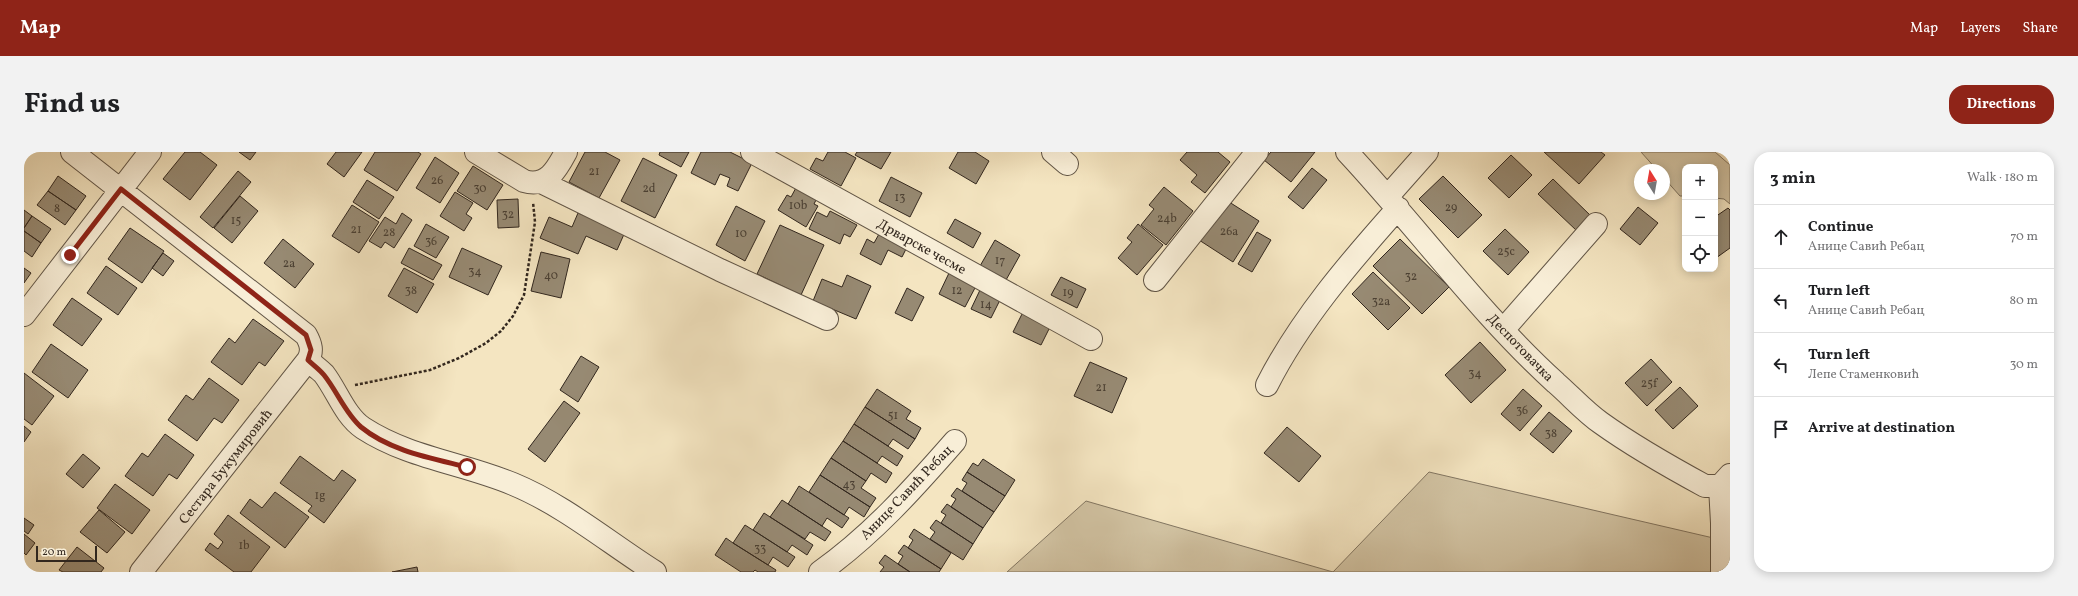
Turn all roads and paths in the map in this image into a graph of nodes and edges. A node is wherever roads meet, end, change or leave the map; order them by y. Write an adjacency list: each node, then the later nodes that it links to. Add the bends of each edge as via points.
1 (72, 152): 10 (street)
2 (150, 152): 10 (street)
3 (476, 152): 9 (street, via 524,181)
4 (566, 152): 9 (street, via 553,174)
5 (752, 152): 17 (street, Дрварске чесме)
6 (1257, 152): 13 (street)
7 (1348, 152): 11 (street, Деспотовачка)
8 (1427, 152): 11 (street)
9 (537, 183): 15 (street); 20 (path, via 535,222 524,296 501,331 460,358 430,370)
10 (121, 189): 14 (street); 18 (street, via 306,335 311,350)
11 (1393, 202): 16 (street, Деспотовачка, via 1441,262); 19 (street, via 1282,355)
12 (1596, 224): 16 (street)
13 (1155, 280)
14 (24, 315)
15 (827, 319)
16 (1503, 330): 22 (street, Деспотовачка, via 1539,368 1601,423 1705,486)
17 (1091, 340)
18 (308, 360): 20 (street, via 324,374); 23 (street, Сестара Букумировић)
19 (1267, 385)
20 (332, 389): 24 (street, via 361,427 386,442 424,457 490,474 516,485 579,521)
21 (955, 442): 25 (street, Анице Савић Ребац, via 865,537)
22 (1725, 480): 26 (street)
23 (141, 572)
24 (655, 572)
25 (820, 572)
26 (1722, 572)

